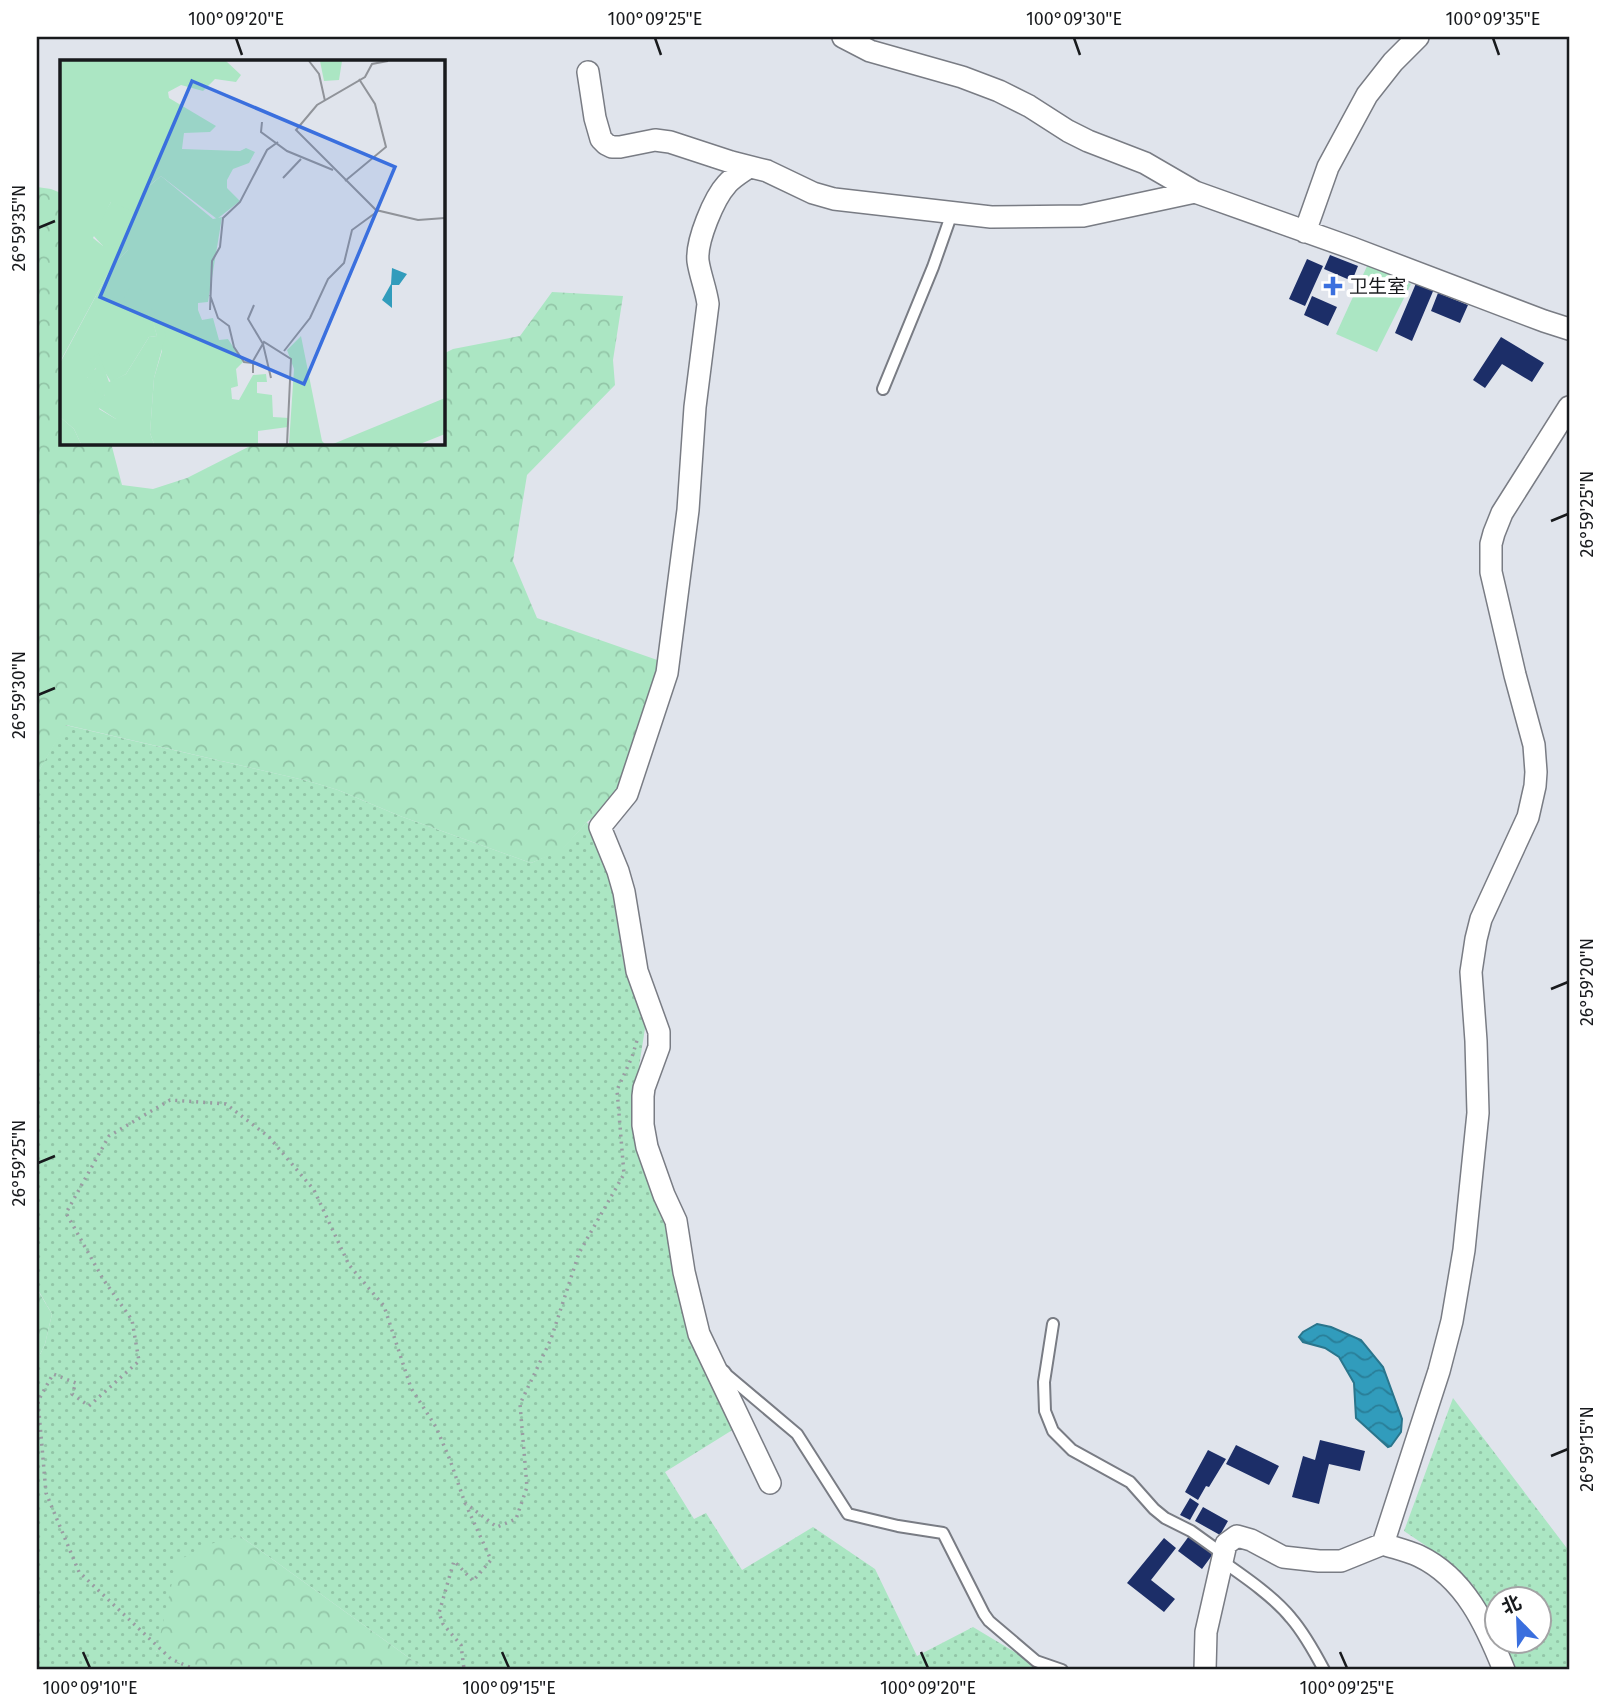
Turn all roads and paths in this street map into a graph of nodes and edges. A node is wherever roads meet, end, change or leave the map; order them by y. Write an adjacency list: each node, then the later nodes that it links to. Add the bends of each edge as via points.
1 (843, 37): 5 (street, via 870,51 999,90 1078,136 1145,163)
2 (1418, 37): 7 (street, via 1367,95 1328,167)
3 (587, 72): 4 (street, via 595,117 606,144 670,142)
4 (749, 167): 6 (street, via 834,199); 13 (street, via 716,199 698,247 708,304 667,673 627,794 600,827 618,871 637,971 659,1032 659,1046 644,1088 643,1125 676,1221)
5 (1195, 192): 6 (street, via 1083,216); 7 (street)
6 (952, 213): 9 (lane)
7 (1305, 232): 8 (street)
8 (1569, 329)
9 (883, 389)
10 (1569, 407): 16 (street, via 1502,513 1491,544 1491,572 1534,745 1535,786 1528,817 1476,939 1471,972 1478,1113 1465,1250 1439,1371)
11 (638, 1035): 15 (path, via 617,1090 624,1174 579,1253 551,1339 520,1404 527,1487 516,1519 497,1527)
12 (1053, 1324): 17 (lane, via 1044,1382 1045,1411 1053,1431 1072,1450 1130,1482 1154,1509)
13 (701, 1340): 14 (street); 20 (lane, via 727,1376 797,1434 848,1514 943,1533 989,1621 1036,1661)
14 (770, 1483)
15 (465, 1503): 18 (path, via 436,1427 411,1388 384,1306 349,1265 314,1190 269,1137 226,1104 170,1100 109,1136 66,1213 132,1320 139,1361 89,1406 72,1394 76,1383 53,1374 38,1401 46,1493 79,1572 171,1659); 19 (path, via 491,1560 474,1581 454,1562 439,1613 461,1645 464,1669)
16 (1383, 1544): 17 (street, via 1341,1561 1319,1561 1283,1557 1237,1536 1226,1544); 23 (street, via 1419,1556 1454,1580 1479,1616)
17 (1223, 1558): 21 (street, via 1206,1632); 22 (lane, via 1292,1618)
18 (196, 1670)
19 (452, 1670)
20 (1062, 1670)
21 (1205, 1670)
22 (1324, 1670)
23 (1504, 1670)

